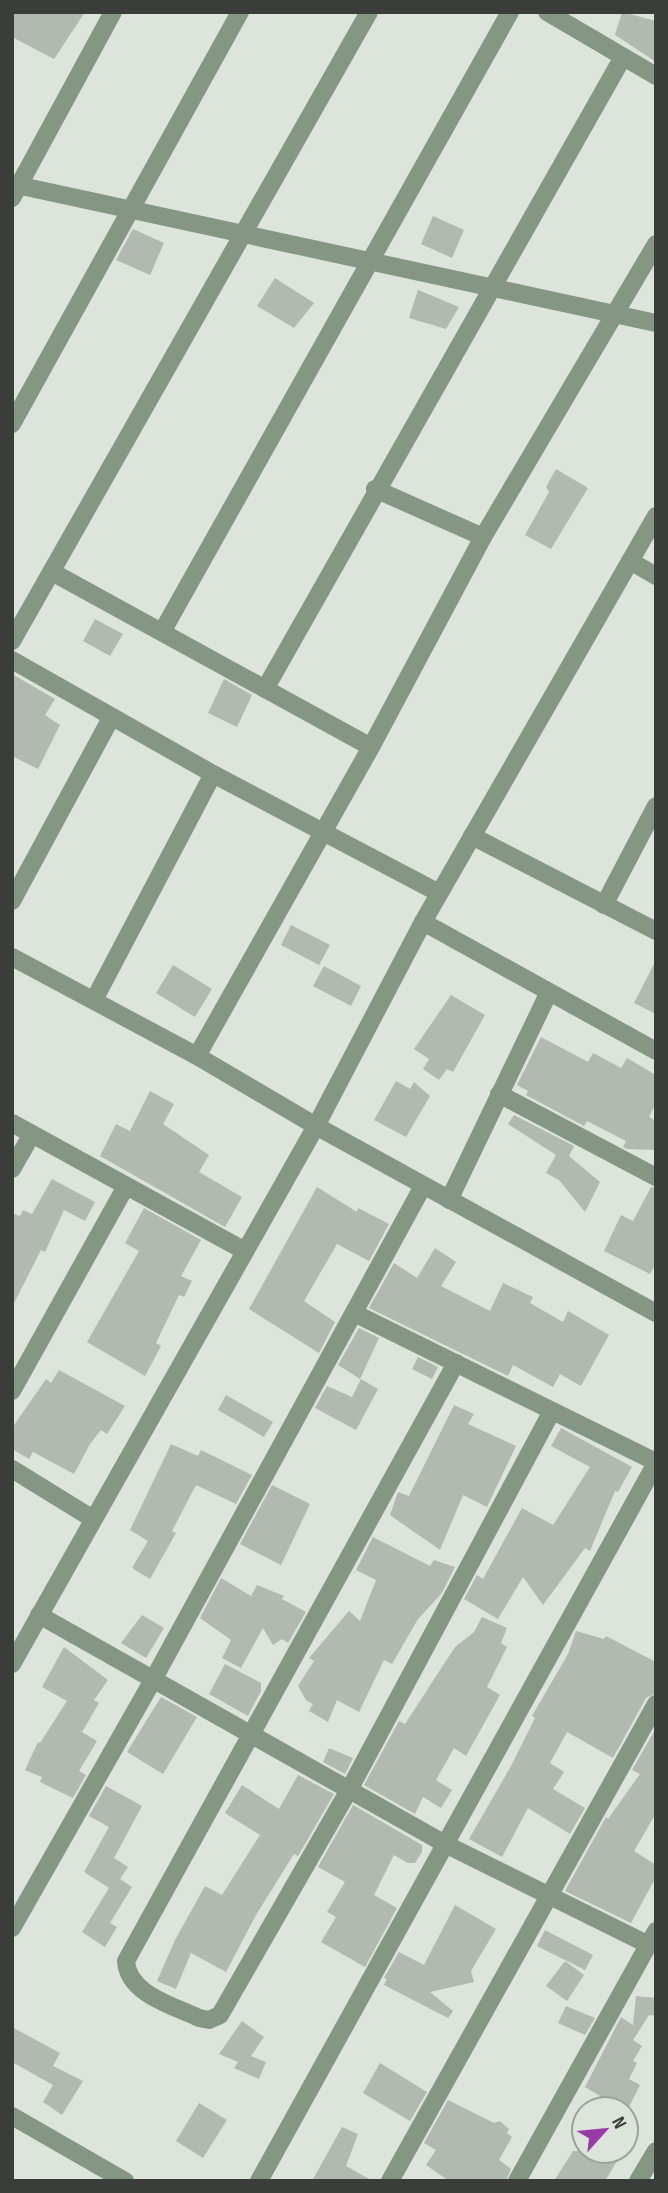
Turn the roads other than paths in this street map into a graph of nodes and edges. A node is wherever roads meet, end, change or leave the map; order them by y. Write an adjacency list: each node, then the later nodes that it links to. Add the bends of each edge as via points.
1 (113, 12): 8 (street)
2 (240, 12): 9 (street)
3 (369, 12): 10 (street)
4 (510, 12): 12 (street)
5 (547, 12): 6 (street)
6 (623, 57): 7 (street); 13 (street)
7 (656, 76)
8 (15, 189): 9 (street)
9 (131, 210): 10 (street); 16 (street)
10 (243, 234): 12 (street); 21 (street)
11 (656, 244): 14 (street)
12 (370, 262): 13 (street); 23 (street)
13 (492, 287): 14 (street); 17 (street)
14 (616, 315): 15 (street); 19 (street)
15 (656, 323)
16 (12, 424)
17 (375, 489): 19 (street); 26 (street)
18 (656, 516): 20 (street)
19 (483, 537): 28 (street)
20 (630, 561): 22 (street); 32 (street)
21 (52, 572): 23 (street); 24 (street)
22 (656, 576)
23 (162, 632): 26 (street)
24 (12, 641)
25 (12, 660): 27 (street)
26 (265, 689): 28 (street)
27 (111, 718): 29 (street); 34 (street)
28 (371, 747): 31 (street)
29 (213, 774): 31 (street); 40 (street)
30 (656, 806): 35 (street)
31 (321, 833): 33 (street); 42 (street)
32 (472, 836): 33 (street); 35 (street)
33 (439, 894): 36 (street)
34 (12, 901)
35 (604, 905): 37 (street)
36 (423, 922): 39 (street); 45 (street)
37 (656, 931)
38 (12, 957): 40 (street)
39 (549, 992): 41 (street); 43 (street)
40 (93, 1000): 42 (street)
41 (656, 1051)
42 (197, 1056): 45 (street)
43 (499, 1094): 48 (street); 51 (street)
44 (12, 1123): 46 (street)
45 (316, 1126): 50 (street); 52 (street)
46 (33, 1134): 47 (street); 49 (street)
47 (12, 1169)
48 (656, 1177)
49 (127, 1186): 52 (street); 56 (street)
50 (423, 1186): 51 (street); 53 (street)
51 (449, 1200): 54 (street)
52 (245, 1251): 60 (street)
53 (354, 1313): 55 (street); 63 (street)
54 (656, 1313)
55 (456, 1363): 57 (street); 65 (street)
56 (12, 1391)
57 (552, 1411): 58 (street); 66 (street)
58 (656, 1463): 67 (street)
59 (12, 1469): 60 (street)
60 (93, 1519): 61 (street)
61 (39, 1615): 62 (street); 63 (street)
62 (12, 1664)
63 (153, 1680): 65 (street); 69 (street)
64 (656, 1704): 68 (street)
65 (250, 1734): 66 (street); 66 (street, via 126,1961 134,1986 199,2018 220,2015)
66 (349, 1790): 67 (street)
67 (447, 1845): 68 (street); 74 (street)
68 (548, 1894): 70 (street); 75 (street)
69 (12, 1928)
70 (652, 1938): 76 (street)
71 (12, 2116): 73 (street)
72 (656, 2151): 77 (street)
73 (125, 2181)
74 (259, 2181)
75 (390, 2181)
76 (517, 2181)
77 (638, 2181)

